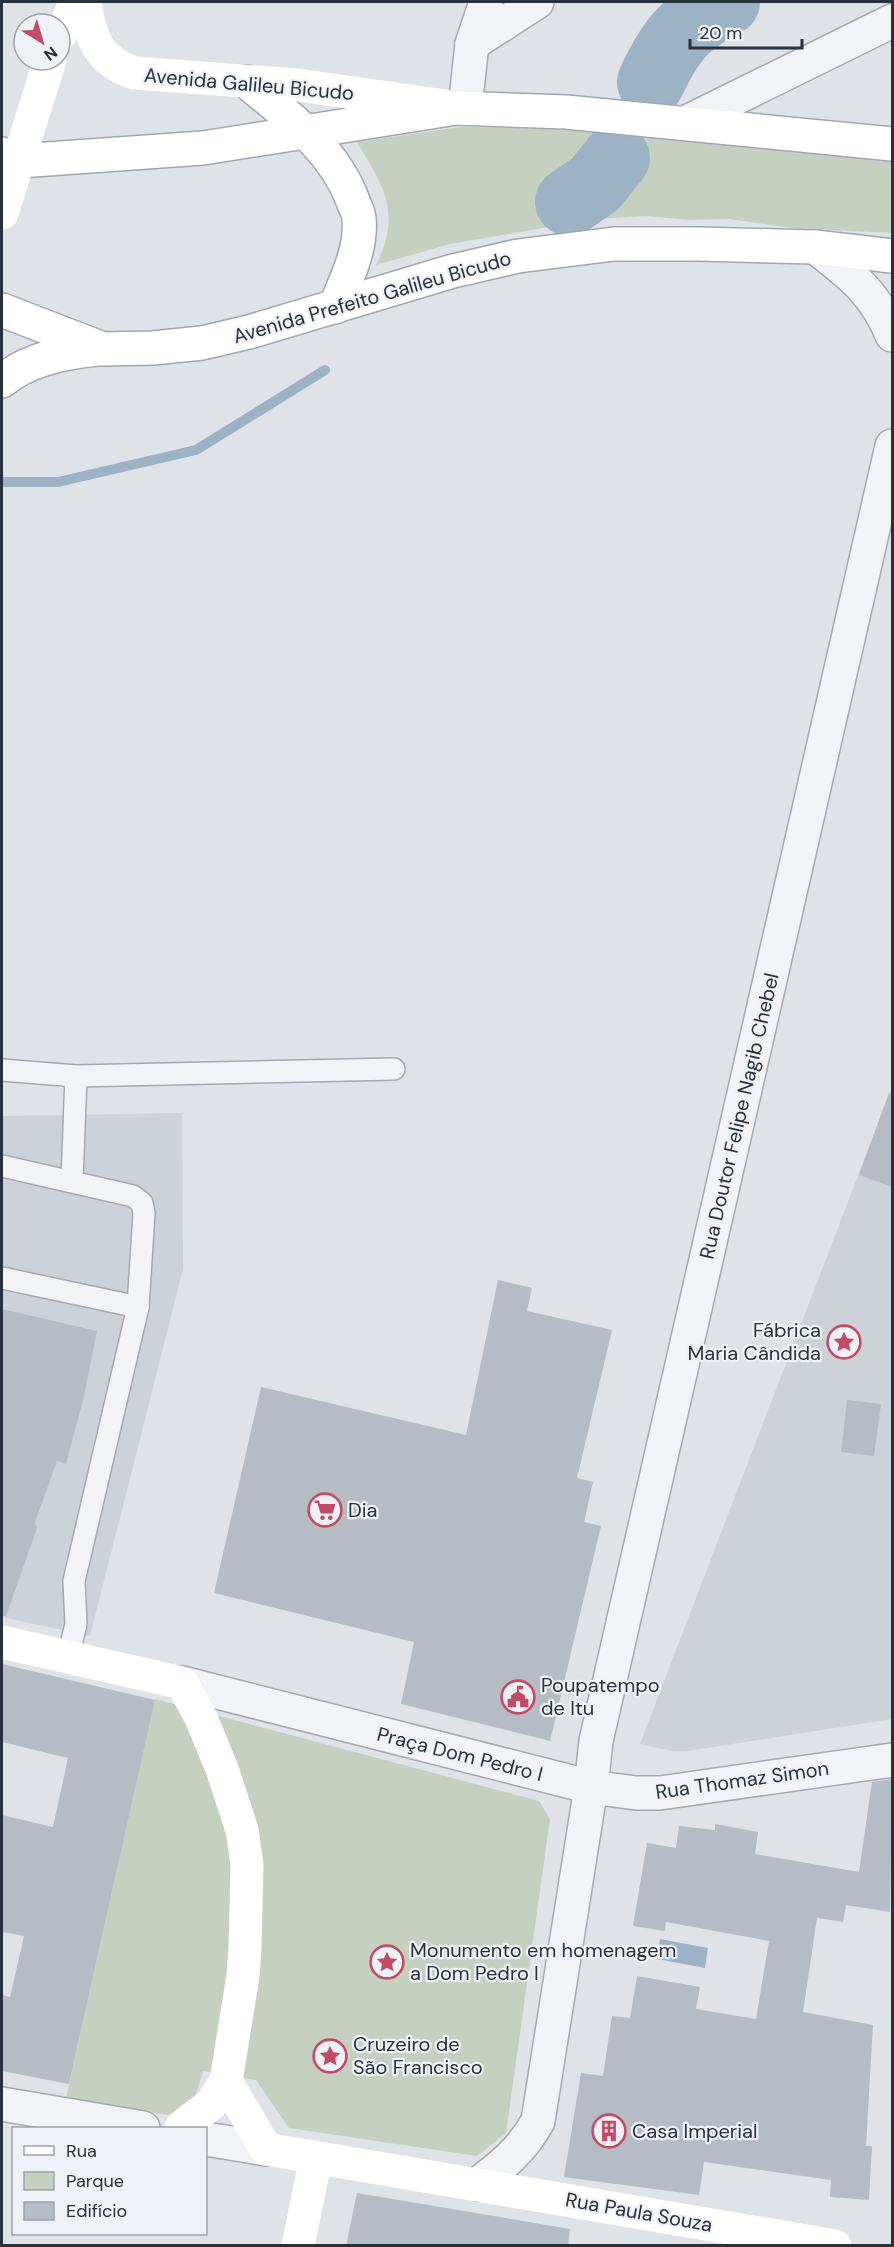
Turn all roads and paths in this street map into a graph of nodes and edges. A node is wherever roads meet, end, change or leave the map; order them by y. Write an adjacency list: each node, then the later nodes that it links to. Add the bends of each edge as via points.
1 (85, 2): 7 (main road, Avenida Galileu Bicudo, via 93,40 121,68 148,75)
2 (486, 2): 5 (street)
3 (537, 2): 5 (street)
4 (892, 21): 9 (street)
5 (472, 44): 8 (street)
6 (46, 72): 12 (main road)
7 (247, 82): 8 (main road, Avenida Galileu Bicudo, via 297,85); 10 (main road)
8 (460, 108): 9 (main road, via 566,112); 10 (main road)
9 (685, 123): 11 (main road)
10 (308, 133): 12 (main road, via 203,148); 16 (main road, via 339,173 359,218 357,248)
11 (892, 144)
12 (10, 158): 13 (main road)
13 (2, 213)
14 (815, 247): 15 (main road, Avenida Prefeito Galileu Bicudo); 16 (main road, Avenida Prefeito Galileu Bicudo, via 614,244 518,256 453,271); 18 (street, via 858,280 886,319)
15 (892, 256)
16 (335, 307): 19 (main road, Avenida Prefeito Galileu Bicudo, via 202,343)
17 (2, 310): 19 (main road, Avenida Prefeito Galileu Bicudo)
18 (892, 335)
19 (103, 349): 20 (main road, via 69,352 36,362)
20 (2, 381)
21 (892, 446): 33 (street, Rua Doutor Felipe Nagib Chebel, via 598,1730)
22 (2, 1070): 24 (lane)
23 (394, 1070): 24 (lane)
24 (76, 1076): 26 (lane)
25 (2, 1166): 26 (lane)
26 (72, 1181): 28 (lane, via 133,1197 142,1203)
27 (2, 1278): 28 (lane)
28 (138, 1307): 30 (lane, via 74,1581 76,1624)
29 (2, 1642): 30 (main road)
30 (68, 1657): 31 (main road)
31 (182, 1683): 33 (street, Praça Dom Pedro I); 34 (main road, via 201,1718 234,1803 246,1865 243,1976)
32 (892, 1760): 33 (street, Rua Thomaz Simon, via 660,1793)
33 (591, 1787): 41 (street, via 538,2121 515,2155)
34 (226, 2081): 37 (main road, via 211,2104); 39 (main road)
35 (2, 2104): 36 (street)
36 (137, 2127)
37 (182, 2127)
38 (207, 2139): 39 (street)
39 (266, 2149): 40 (main road)
40 (316, 2158): 41 (main road); 42 (main road)
41 (478, 2184): 43 (main road, Rua Paula Souza)
42 (298, 2246)
43 (835, 2246)

